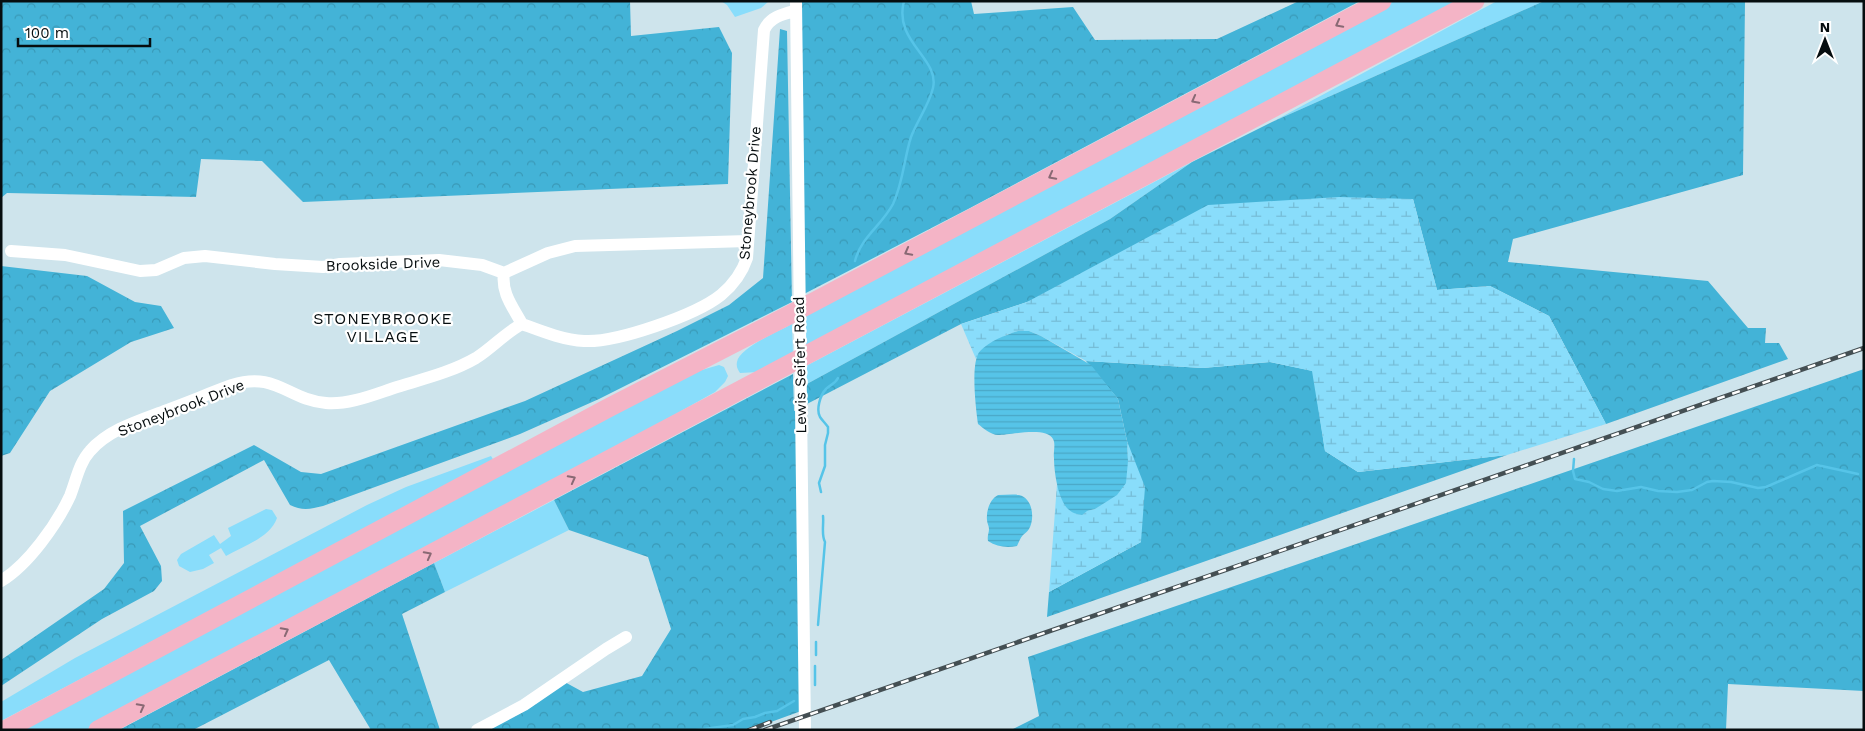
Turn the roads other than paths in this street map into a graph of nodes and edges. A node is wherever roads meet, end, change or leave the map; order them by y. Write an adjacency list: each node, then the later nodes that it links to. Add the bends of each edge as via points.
1 (1382, 1): 10 (highway, one-way to 10)
2 (1474, 1): 11 (highway, one-way to 2)
3 (795, 6): 4 (street, Stoneybrook Drive, via 770,21 764,30); 13 (street, Lewis Seifert Road)
4 (748, 241): 6 (street, via 575,246 548,253); 7 (street, Stoneybrook Drive, via 744,265 719,296 649,328 602,341 580,341)
5 (11, 251): 6 (street, Brookside Drive, via 65,255 140,271 156,270 195,257 323,267 439,260 482,265)
6 (504, 273): 7 (street, via 504,291)
7 (522, 324): 8 (street, Stoneybrook Drive, via 464,364 350,401 326,403 310,400 274,384 247,382 124,427 88,453 64,508 37,548)
8 (1, 581)
9 (626, 637): 12 (street, via 524,705)
10 (5, 730)
11 (98, 730)
12 (478, 730)
13 (804, 730)

